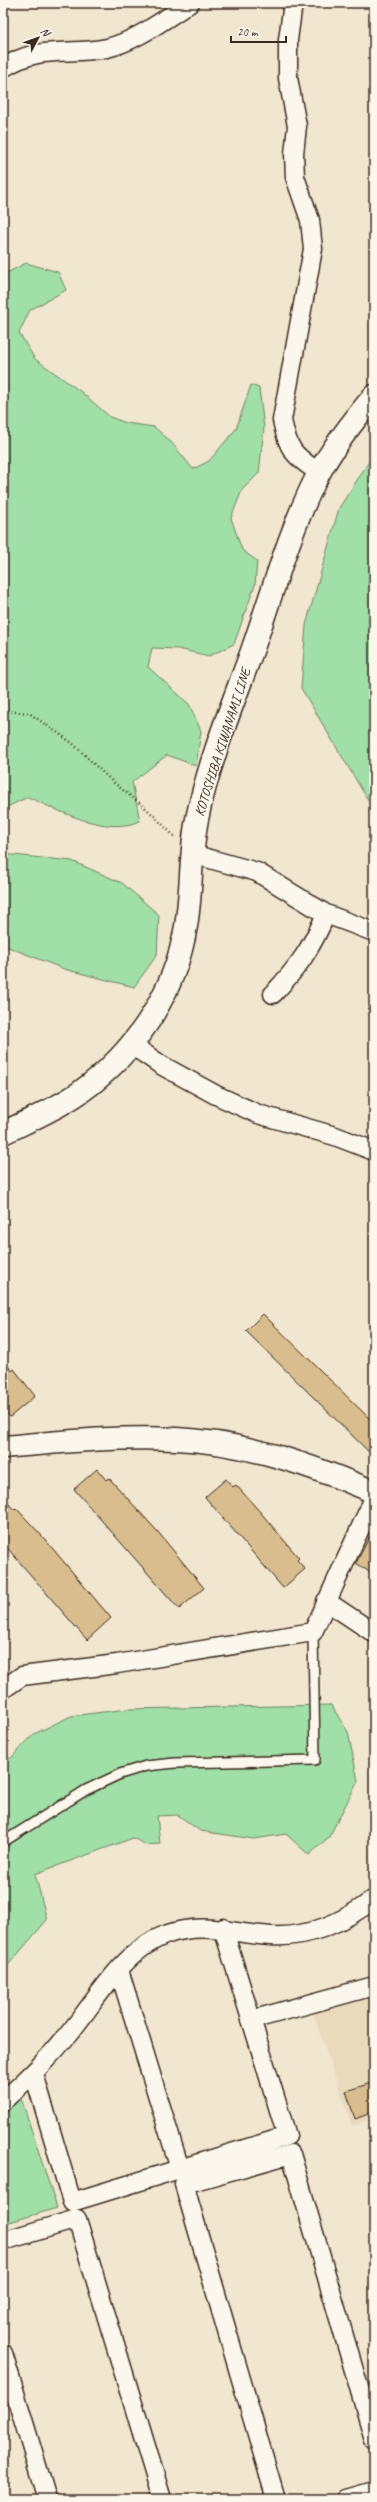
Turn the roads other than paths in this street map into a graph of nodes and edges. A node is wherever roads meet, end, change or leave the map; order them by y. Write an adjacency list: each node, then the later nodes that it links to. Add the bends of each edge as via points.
1 (190, 3): 3 (street, via 137,36 108,47 88,51 46,51 22,57)
2 (293, 3): 5 (street, via 288,40 288,78 297,126 295,177 310,220 312,249 282,420 287,442 301,460)
3 (3, 68)
4 (374, 396): 5 (main road, KOTOSHIBA KIWANAMI LINE)
5 (319, 473): 6 (main road, KOTOSHIBA KIWANAMI LINE, via 298,520 227,719 199,812)
6 (192, 854): 7 (street, via 257,872); 10 (main road, KOTOSHIBA KIWANAMI LINE, via 186,926 179,956 164,994)
7 (326, 914): 8 (street); 9 (street, via 310,950 300,965)
8 (374, 932)
9 (273, 994)
10 (132, 1045): 11 (main road, KOTOSHIBA KIWANAMI LINE, via 98,1078 77,1094); 12 (street, via 216,1096 258,1114 335,1136)
11 (3, 1133)
12 (374, 1151)
13 (3, 1447): 14 (main road, via 143,1438 190,1440 260,1452 317,1468)
14 (374, 1492)
15 (374, 1498): 16 (street)
16 (326, 1601): 17 (street); 18 (street)
17 (313, 1632): 19 (street, via 139,1661 22,1676); 20 (lane, via 315,1760 146,1766 120,1774 86,1790)
18 (374, 1633)
19 (3, 1689)
20 (3, 1842)
21 (374, 1899): 22 (street, via 331,1926 301,1932 271,1936)
22 (223, 1928): 23 (street, via 196,1929 165,1935 137,1951); 25 (street)
23 (119, 1970): 26 (street, via 71,2032); 28 (street)
24 (374, 1986): 25 (street)
25 (251, 2020): 28 (street, via 287,2136)
26 (34, 2074): 27 (street); 28 (street, via 72,2202)
27 (3, 2100)
28 (180, 2169)
29 (3, 2241): 34 (street, via 77,2219)
30 (3, 2353): 33 (street)
31 (374, 2439): 35 (street, via 290,2154 184,2184)
32 (374, 2491): 36 (street)
33 (47, 2499)
34 (162, 2499)
35 (276, 2499)
36 (346, 2499)

